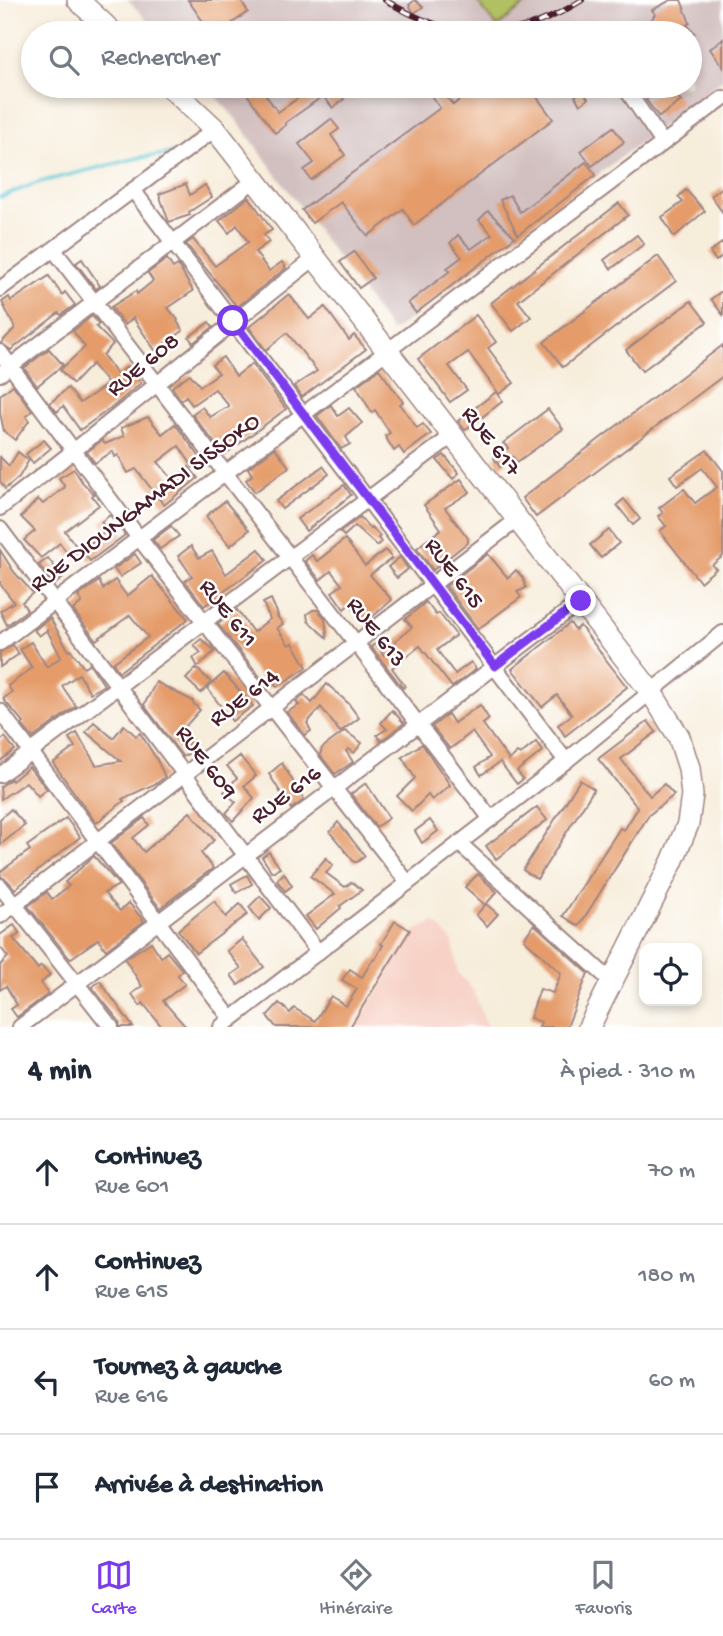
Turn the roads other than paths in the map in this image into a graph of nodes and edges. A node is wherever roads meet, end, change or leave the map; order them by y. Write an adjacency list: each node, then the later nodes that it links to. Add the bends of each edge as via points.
1 (78, 0): 2 (highway)
2 (100, 21)
3 (182, 98): 6 (highway, RUE 617)
4 (632, 98): 7 (street)
5 (723, 98): 7 (street, RUE DIOUNGAMADI SISSOKO)
6 (215, 129): 8 (highway, RUE 617); 9 (street)
7 (663, 143): 17 (street, RUE DIOUNGAMADI SISSOKO)
8 (255, 180): 10 (street); 12 (highway, RUE 617)
9 (133, 190): 10 (street, RUE 615); 11 (street)
10 (173, 242): 14 (street); 15 (street, RUE 615)
11 (54, 250): 13 (street); 14 (street, RUE 613)
12 (315, 258): 15 (street, RUE 608); 17 (highway, RUE 617)
13 (0, 289)
14 (94, 302): 18 (street); 19 (street, RUE 613)
15 (233, 321): 19 (street, RUE 608); 20 (street, RUE 615)
16 (0, 352): 18 (street, RUE 611)
17 (386, 352): 20 (street, RUE DIOUNGAMADI SISSOKO); 21 (highway, RUE 617)
18 (5, 370): 22 (street, RUE 611)
19 (157, 386): 22 (street, RUE 608); 23 (street, RUE 613)
20 (303, 414): 23 (street, RUE DIOUNGAMADI SISSOKO); 24 (street, RUE 615)
21 (452, 436): 24 (street); 26 (highway, RUE 617)
22 (75, 451): 25 (street, RUE 608); 28 (street, RUE 611)
23 (225, 474): 28 (street, RUE DIOUNGAMADI SISSOKO); 29 (street, RUE 613)
24 (368, 499): 29 (street); 30 (street, RUE 615)
25 (0, 508)
26 (518, 519): 30 (street, RUE 614); 32 (highway, RUE 617)
27 (0, 529): 31 (street, RUE 609)
28 (139, 538): 31 (street, RUE DIOUNGAMADI SISSOKO); 33 (street, RUE 611)
29 (289, 558): 33 (street); 36 (street, RUE 613)
30 (432, 584): 36 (street, RUE 614); 37 (street, RUE 615)
31 (55, 601): 35 (street, RUE DIOUNGAMADI SISSOKO); 38 (street, RUE 609)
32 (581, 601): 37 (street, RUE 616); 39 (highway, RUE 617)
33 (204, 622): 38 (street); 40 (street, RUE 611)
34 (723, 633): 39 (street)
35 (0, 643)
36 (355, 643): 40 (street, RUE 614); 42 (street, RUE 613)
37 (495, 666): 42 (street, RUE 616); 44 (street, RUE 615)
38 (119, 686): 43 (street); 45 (street, RUE 609)
39 (651, 692): 44 (street); 58 (highway, RUE 617, via 679,737 689,768 688,824)
40 (271, 708): 45 (street, RUE 614); 47 (street, RUE 611)
41 (0, 711): 43 (street)
42 (418, 725): 47 (street, RUE 616); 48 (street, RUE 613)
43 (31, 752): 46 (street); 49 (street)
44 (566, 761): 48 (street)
45 (185, 774): 49 (street, RUE 614); 51 (street, RUE 609)
46 (0, 775)
47 (334, 788): 51 (street, RUE 616); 52 (street, RUE 611)
48 (491, 819): 50 (street)
49 (97, 840): 54 (street, RUE 614); 56 (street)
50 (459, 843): 52 (street); 58 (street)
51 (246, 855): 56 (street, RUE 616); 57 (street, RUE 609)
52 (408, 883): 57 (street)
53 (0, 886): 54 (street)
54 (15, 904): 55 (street, RUE 614); 59 (street)
55 (0, 916)
56 (159, 922): 59 (street, RUE 616); 60 (street)
57 (318, 952): 60 (street)
58 (612, 982): 63 (highway, RUE 617)
59 (77, 984): 61 (street, RUE 616); 62 (street)
60 (226, 1023)
61 (20, 1027)
62 (111, 1027)
63 (589, 1027)

